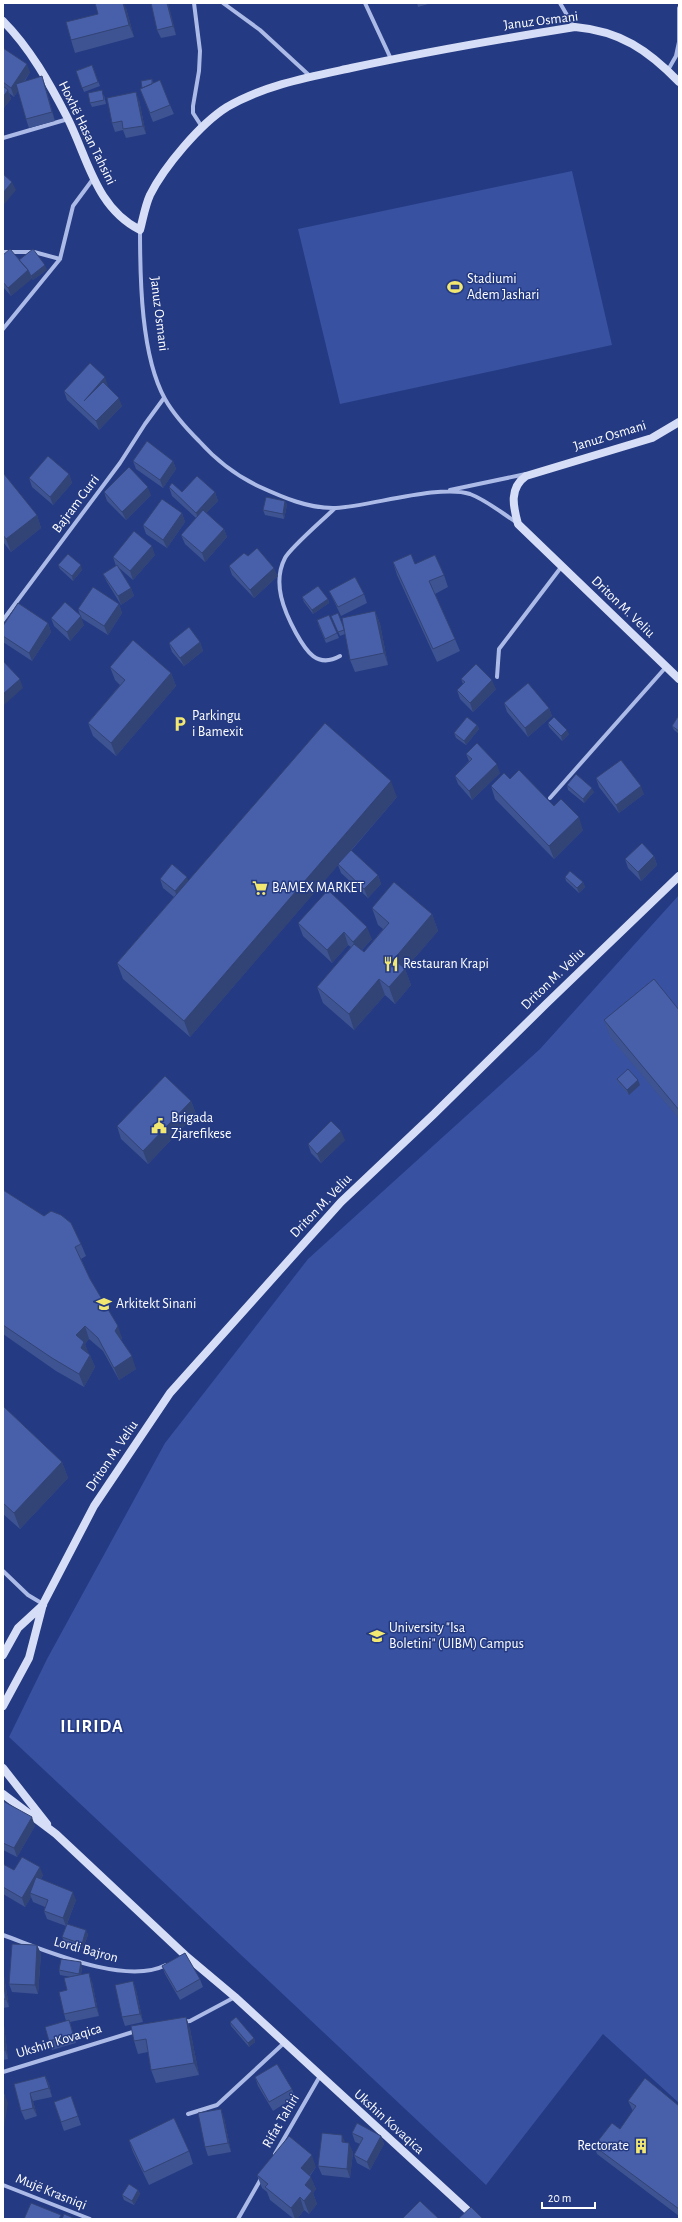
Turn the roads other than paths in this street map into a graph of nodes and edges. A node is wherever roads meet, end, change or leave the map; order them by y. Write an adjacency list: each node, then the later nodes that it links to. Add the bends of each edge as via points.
1 (194, 3): 13 (street, via 200,51 193,113)
2 (223, 3): 10 (street, via 260,30)
3 (365, 3): 8 (street)
4 (560, 3): 7 (street)
5 (679, 8): 9 (street, via 679,42 676,56)
6 (3, 21): 12 (street, Hoxhë Hasan Tahsini, via 44,74)
7 (575, 27): 8 (street, Januz Osmani); 9 (street, Januz Osmani, via 612,34 634,43)
8 (391, 59): 10 (street, Januz Osmani)
9 (668, 70): 11 (street, Januz Osmani)
10 (311, 77): 13 (street, Januz Osmani, via 251,95 226,108)
11 (679, 82)
12 (68, 119): 14 (street); 15 (street, Hoxhë Hasan Tahsini)
13 (202, 129): 16 (street, Januz Osmani, via 167,167 149,196)
14 (3, 138)
15 (93, 179): 16 (street, Hoxhë Hasan Tahsini, via 114,212); 18 (street, via 73,206)
16 (140, 230): 20 (street, Januz Osmani, via 140,295 151,357)
17 (3, 252): 18 (street, via 34,252)
18 (60, 259): 19 (street)
19 (3, 328)
20 (164, 398): 24 (street, Januz Osmani, via 185,427 237,476 279,496 317,507); 27 (street, Bajram Curri, via 120,463)
21 (679, 422): 22 (street, Januz Osmani, via 652,438)
22 (546, 470): 23 (street, Januz Osmani); 25 (street, Januz Osmani, via 526,476 518,483 512,503)
23 (448, 490): 24 (street, Januz Osmani); 25 (street, Januz Osmani, via 473,496)
24 (335, 508): 28 (street, via 285,557 280,574 280,587 285,613 310,654 325,661)
25 (518, 524): 26 (street, Driton M. Veliu)
26 (562, 566): 29 (street, Driton M. Veliu); 30 (street, via 499,649)
27 (3, 620)
28 (340, 656)
29 (666, 667): 31 (street, Driton M. Veliu); 32 (street)
30 (497, 677)
31 (679, 680)
32 (550, 798)
33 (679, 876): 35 (street, Driton M. Veliu, via 341,1202 170,1393 94,1506)
34 (3, 1571): 35 (street, via 28,1595)
35 (43, 1604): 36 (street, Driton M. Veliu, via 18,1628); 37 (street, Driton M. Veliu, via 29,1658)
36 (3, 1655)
37 (3, 1706)
38 (3, 1768): 40 (street, Ukshin Kovaqica)
39 (3, 1794): 40 (street, Ukshin Kovaqica)
40 (56, 1834): 43 (street, Ukshin Kovaqica, via 182,1957)
41 (3, 1935): 42 (street, Lordi Bajron, via 109,1970 137,1972 160,1968)
42 (173, 1962)
43 (235, 1997): 44 (street, via 190,2021); 46 (street, Ukshin Kovaqica)
44 (176, 2024)
45 (140, 2030): 47 (street, Ukshin Kovaqica)
46 (284, 2043): 48 (street, Ukshin Kovaqica); 49 (street, via 217,2105)
47 (3, 2072)
48 (320, 2076): 50 (street, Rifat Tahiri); 55 (street, Ukshin Kovaqica)
49 (188, 2114)
50 (273, 2158)
51 (265, 2171): 54 (street)
52 (3, 2185): 53 (street, Mujë Krasniqi)
53 (90, 2219)
54 (238, 2219)
55 (477, 2219)

